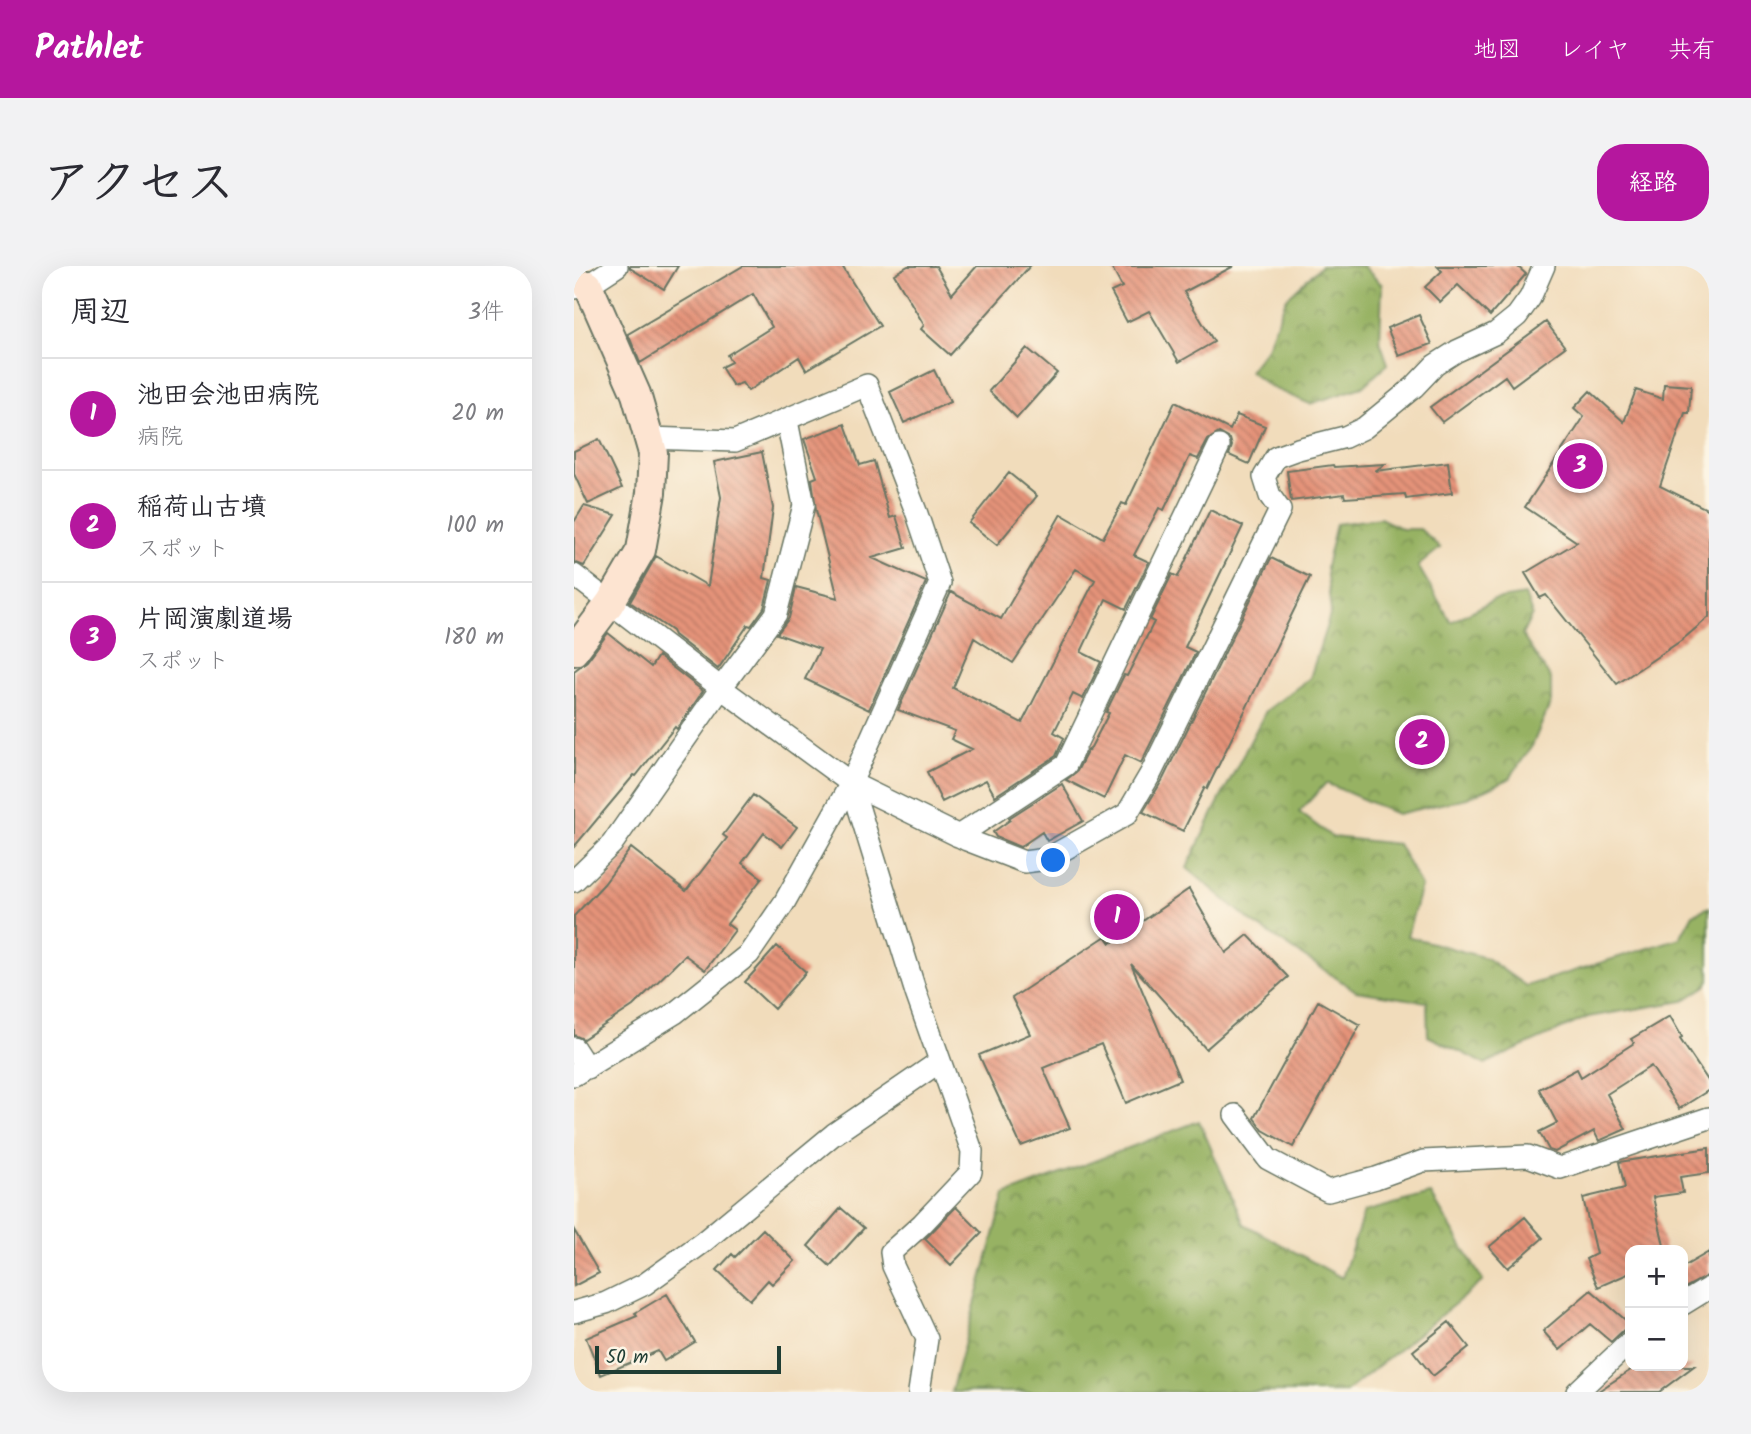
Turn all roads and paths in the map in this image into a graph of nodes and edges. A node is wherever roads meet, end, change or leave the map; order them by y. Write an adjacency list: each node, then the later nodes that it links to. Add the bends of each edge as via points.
1 (617, 266): 3 (street)
2 (1544, 266): 12 (street, via 1517,316 1435,365 1364,428 1276,457 1264,477 1280,510 1127,814 1047,859 1024,862)
3 (581, 286): 5 (street, via 636,394)
4 (787, 421): 5 (street, via 735,441); 10 (street, via 804,505 776,614); 11 (street, via 867,385 940,583)
5 (649, 438): 8 (street, via 651,493 641,550)
6 (1219, 446): 12 (street, via 1066,765)
7 (574, 575): 8 (street)
8 (610, 603): 9 (street); 10 (street)
9 (574, 651)
10 (721, 688): 11 (street); 13 (street, via 612,844)
11 (851, 783): 12 (street); 15 (street); 16 (street, via 784,903 749,954 675,1013)
12 (958, 836)
13 (574, 881)
14 (574, 1048): 16 (street)
15 (939, 1062): 21 (street, via 834,1134 645,1284); 23 (street, via 972,1151 971,1172 891,1252 893,1266 928,1339)
16 (580, 1072)
17 (1235, 1115): 18 (street, via 1269,1159 1328,1191 1423,1161 1528,1156 1560,1168)
18 (1709, 1118)
19 (1709, 1287): 20 (street)
20 (1688, 1301)
21 (574, 1312)
22 (1625, 1347): 24 (street)
23 (919, 1392)
24 (1577, 1392)

